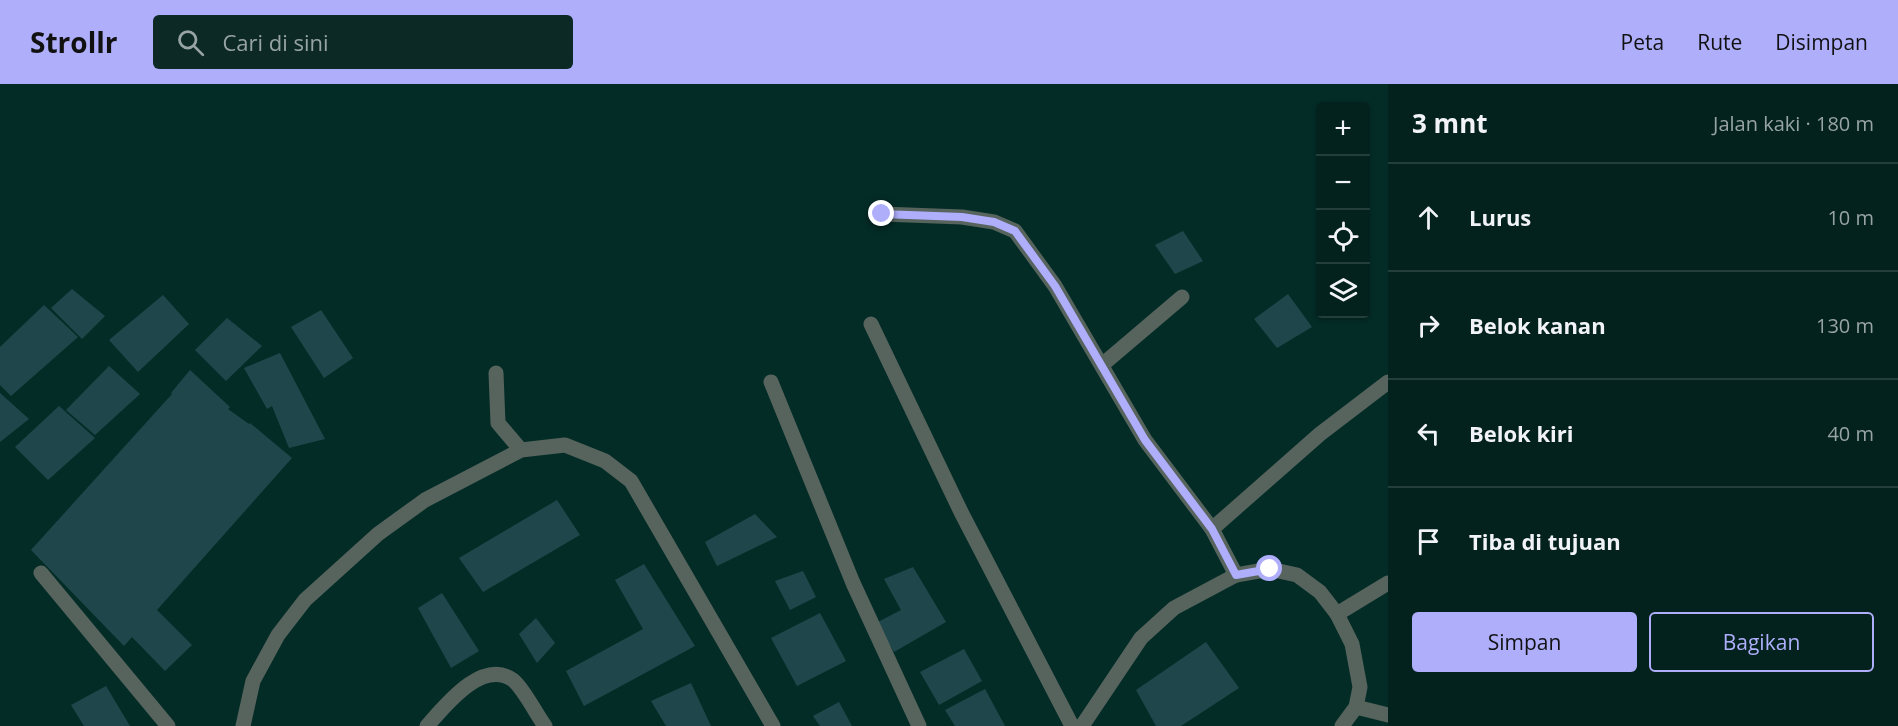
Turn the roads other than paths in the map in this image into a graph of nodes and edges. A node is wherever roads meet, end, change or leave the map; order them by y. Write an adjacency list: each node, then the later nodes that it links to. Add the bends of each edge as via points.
1 (882, 214): 4 (street, via 962,217 994,222 1015,231 1055,286)
2 (1182, 297): 4 (street)
3 (871, 324): 22 (street)
4 (1101, 365): 9 (street, via 1145,440)
5 (496, 373): 8 (street, via 498,423)
6 (771, 382): 21 (street, via 853,583)
7 (1388, 382): 9 (street, via 1320,434)
8 (521, 450): 17 (street, via 425,500 378,534 305,600 253,681); 20 (street, via 565,446 605,461 631,481)
9 (1212, 529): 11 (street)
10 (41, 573): 16 (street)
11 (1236, 575): 13 (street, via 1270,569 1296,575 1320,592); 23 (street, via 1174,608 1141,638)
12 (1388, 584): 13 (street)
13 (1337, 614): 14 (street, via 1352,644 1360,687)
14 (1356, 707): 15 (street); 24 (street)
15 (1388, 715)
16 (168, 726)
17 (243, 726)
18 (427, 726): 19 (street, via 463,689 482,677 502,674 515,682)
19 (544, 726)
20 (773, 726)
21 (919, 726)
22 (1072, 726)
23 (1082, 726)
24 (1342, 726)

